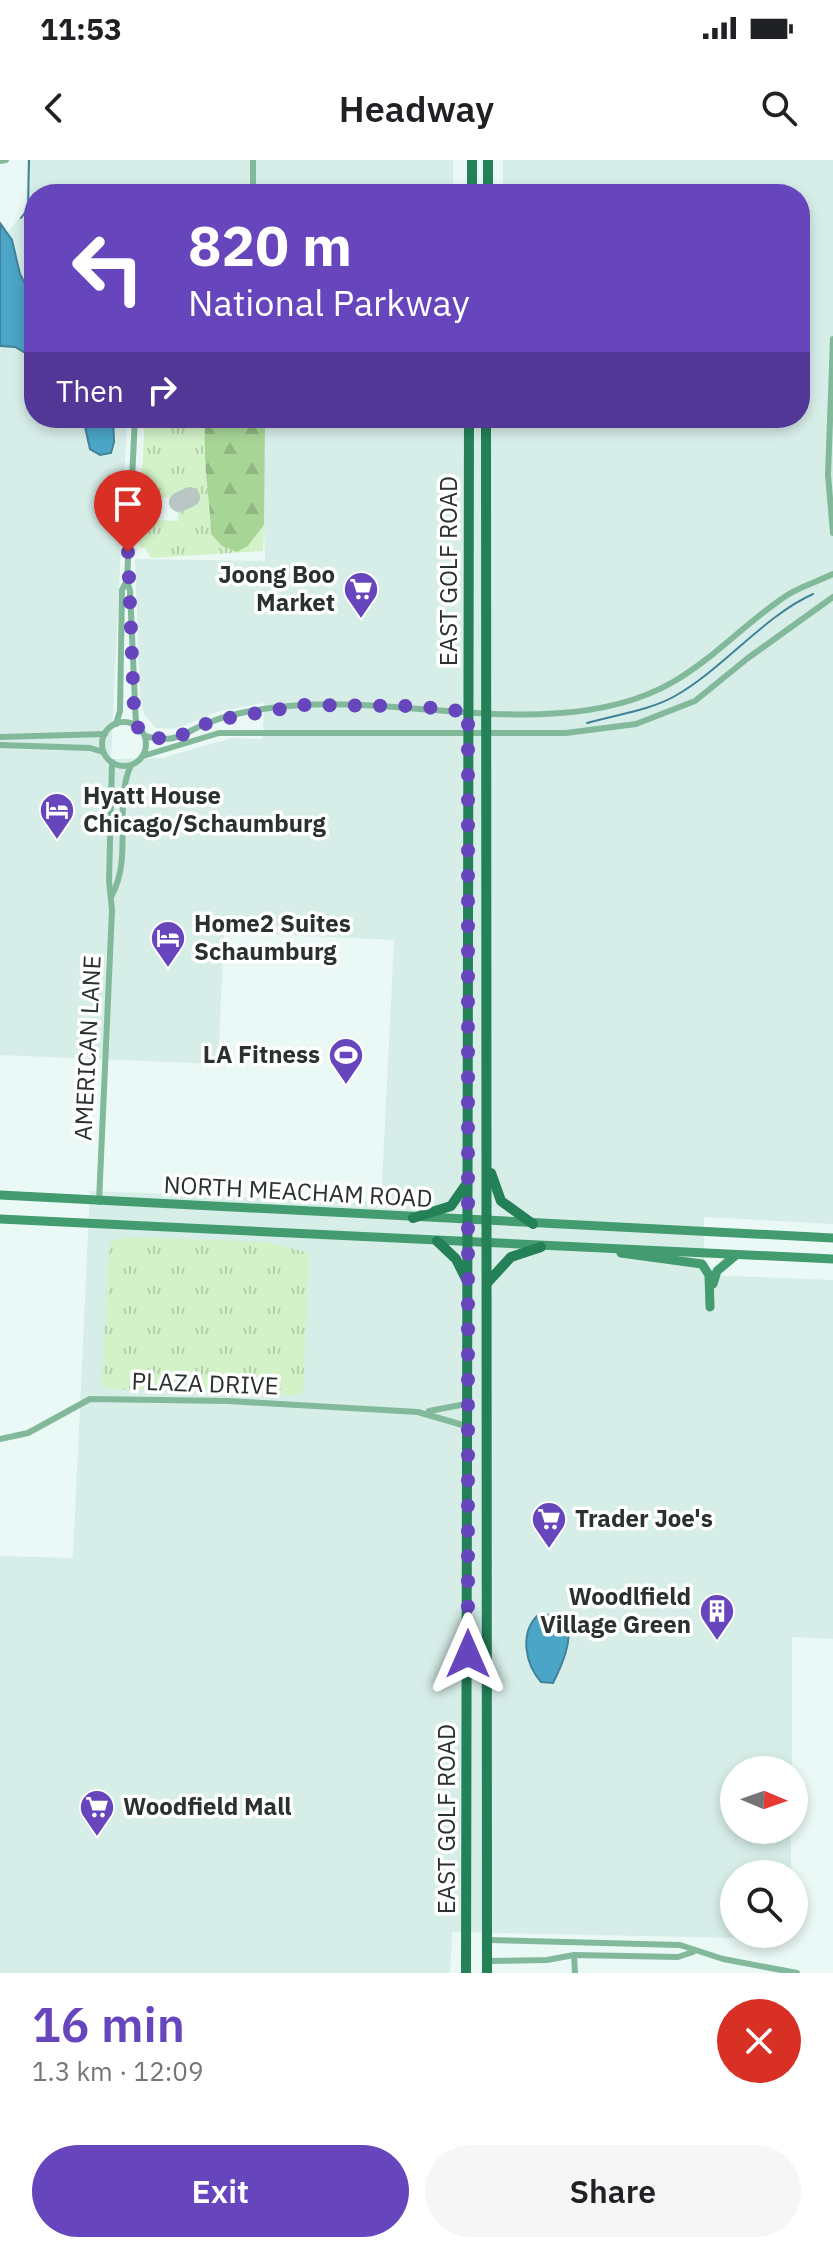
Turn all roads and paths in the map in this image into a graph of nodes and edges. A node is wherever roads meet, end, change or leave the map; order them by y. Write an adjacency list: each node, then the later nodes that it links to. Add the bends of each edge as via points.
1 (6, 160): 5 (street)
2 (253, 160): 6 (street)
3 (472, 160): 7 (main road)
4 (488, 160): 8 (main road)
5 (0, 161)
6 (253, 184)
7 (472, 184)
8 (488, 184)
9 (833, 339): 13 (street, via 828,475)
10 (135, 428): 15 (street)
11 (469, 428): 17 (main road, EAST GOLF ROAD)
12 (486, 428): 18 (main road, EAST GOLF ROAD)
13 (833, 533)
14 (833, 574): 18 (street, via 790,593 673,682 648,693 564,712)
15 (127, 580): 19 (street, via 122,590); 20 (street)
16 (833, 597): 22 (street, via 686,706 636,724 589,732)
17 (468, 712): 18 (street); 21 (main road, EAST GOLF ROAD); 24 (street, via 304,705 212,721 171,740)
18 (486, 712): 22 (main road, EAST GOLF ROAD)
19 (116, 724): 20 (street); 23 (street)
20 (136, 725): 24 (street)
21 (468, 731): 22 (street); 28 (street, via 219,733); 33 (main road, EAST GOLF ROAD)
22 (486, 733): 32 (main road, EAST GOLF ROAD)
23 (105, 734): 25 (street); 27 (street)
24 (145, 736): 28 (street)
25 (0, 737)
26 (0, 745): 27 (street)
27 (104, 752): 29 (street)
28 (143, 756): 30 (street)
29 (112, 762): 30 (street); 31 (street, AMERICAN LANE)
30 (131, 765): 31 (street, AMERICAN LANE)
31 (112, 895): 35 (street, AMERICAN LANE)
32 (487, 1151): 39 (main road, EAST GOLF ROAD); 40 (main road, via 501,1201)
33 (467, 1183): 36 (main road, via 451,1206); 38 (main road, EAST GOLF ROAD)
34 (0, 1195): 35 (main road, NORTH MEACHAM ROAD)
35 (99, 1202): 36 (main road, NORTH MEACHAM ROAD)
36 (413, 1218): 38 (main road, NORTH MEACHAM ROAD)
37 (0, 1219): 42 (main road, NORTH MEACHAM ROAD)
38 (468, 1221): 39 (main road, NORTH MEACHAM ROAD); 43 (main road, EAST GOLF ROAD)
39 (487, 1222): 40 (main road, NORTH MEACHAM ROAD); 44 (main road, EAST GOLF ROAD)
40 (533, 1224): 41 (main road, NORTH MEACHAM ROAD)
41 (833, 1238)
42 (437, 1241): 43 (main road, NORTH MEACHAM ROAD); 49 (main road)
43 (467, 1243): 44 (main road, NORTH MEACHAM ROAD); 49 (main road, EAST GOLF ROAD)
44 (487, 1244): 45 (main road, NORTH MEACHAM ROAD); 50 (main road, EAST GOLF ROAD)
45 (541, 1247): 46 (main road, NORTH MEACHAM ROAD); 50 (main road, via 511,1257)
46 (614, 1250): 47 (main road, NORTH MEACHAM ROAD); 47 (main road, via 627,1257 702,1264 709,1275 710,1307 715,1273)
47 (736, 1255): 48 (main road, NORTH MEACHAM ROAD)
48 (833, 1259)
49 (467, 1279): 51 (main road, EAST GOLF ROAD)
50 (487, 1283): 55 (main road, EAST GOLF ROAD)
51 (466, 1404): 52 (street, PLAZA DRIVE); 53 (main road, EAST GOLF ROAD)
52 (418, 1412): 53 (street, PLAZA DRIVE); 54 (street, PLAZA DRIVE, via 90,1399 28,1433)
53 (466, 1426): 59 (main road, EAST GOLF ROAD)
54 (0, 1439)
55 (488, 1940): 56 (street, via 680,1945); 58 (main road, EAST GOLF ROAD)
56 (693, 1952): 57 (street, via 678,1957); 62 (street)
57 (574, 1955): 58 (street); 61 (street)
58 (488, 1961): 60 (main road, EAST GOLF ROAD)
59 (466, 1973)
60 (487, 1973)
61 (575, 1973)
62 (797, 1973)

